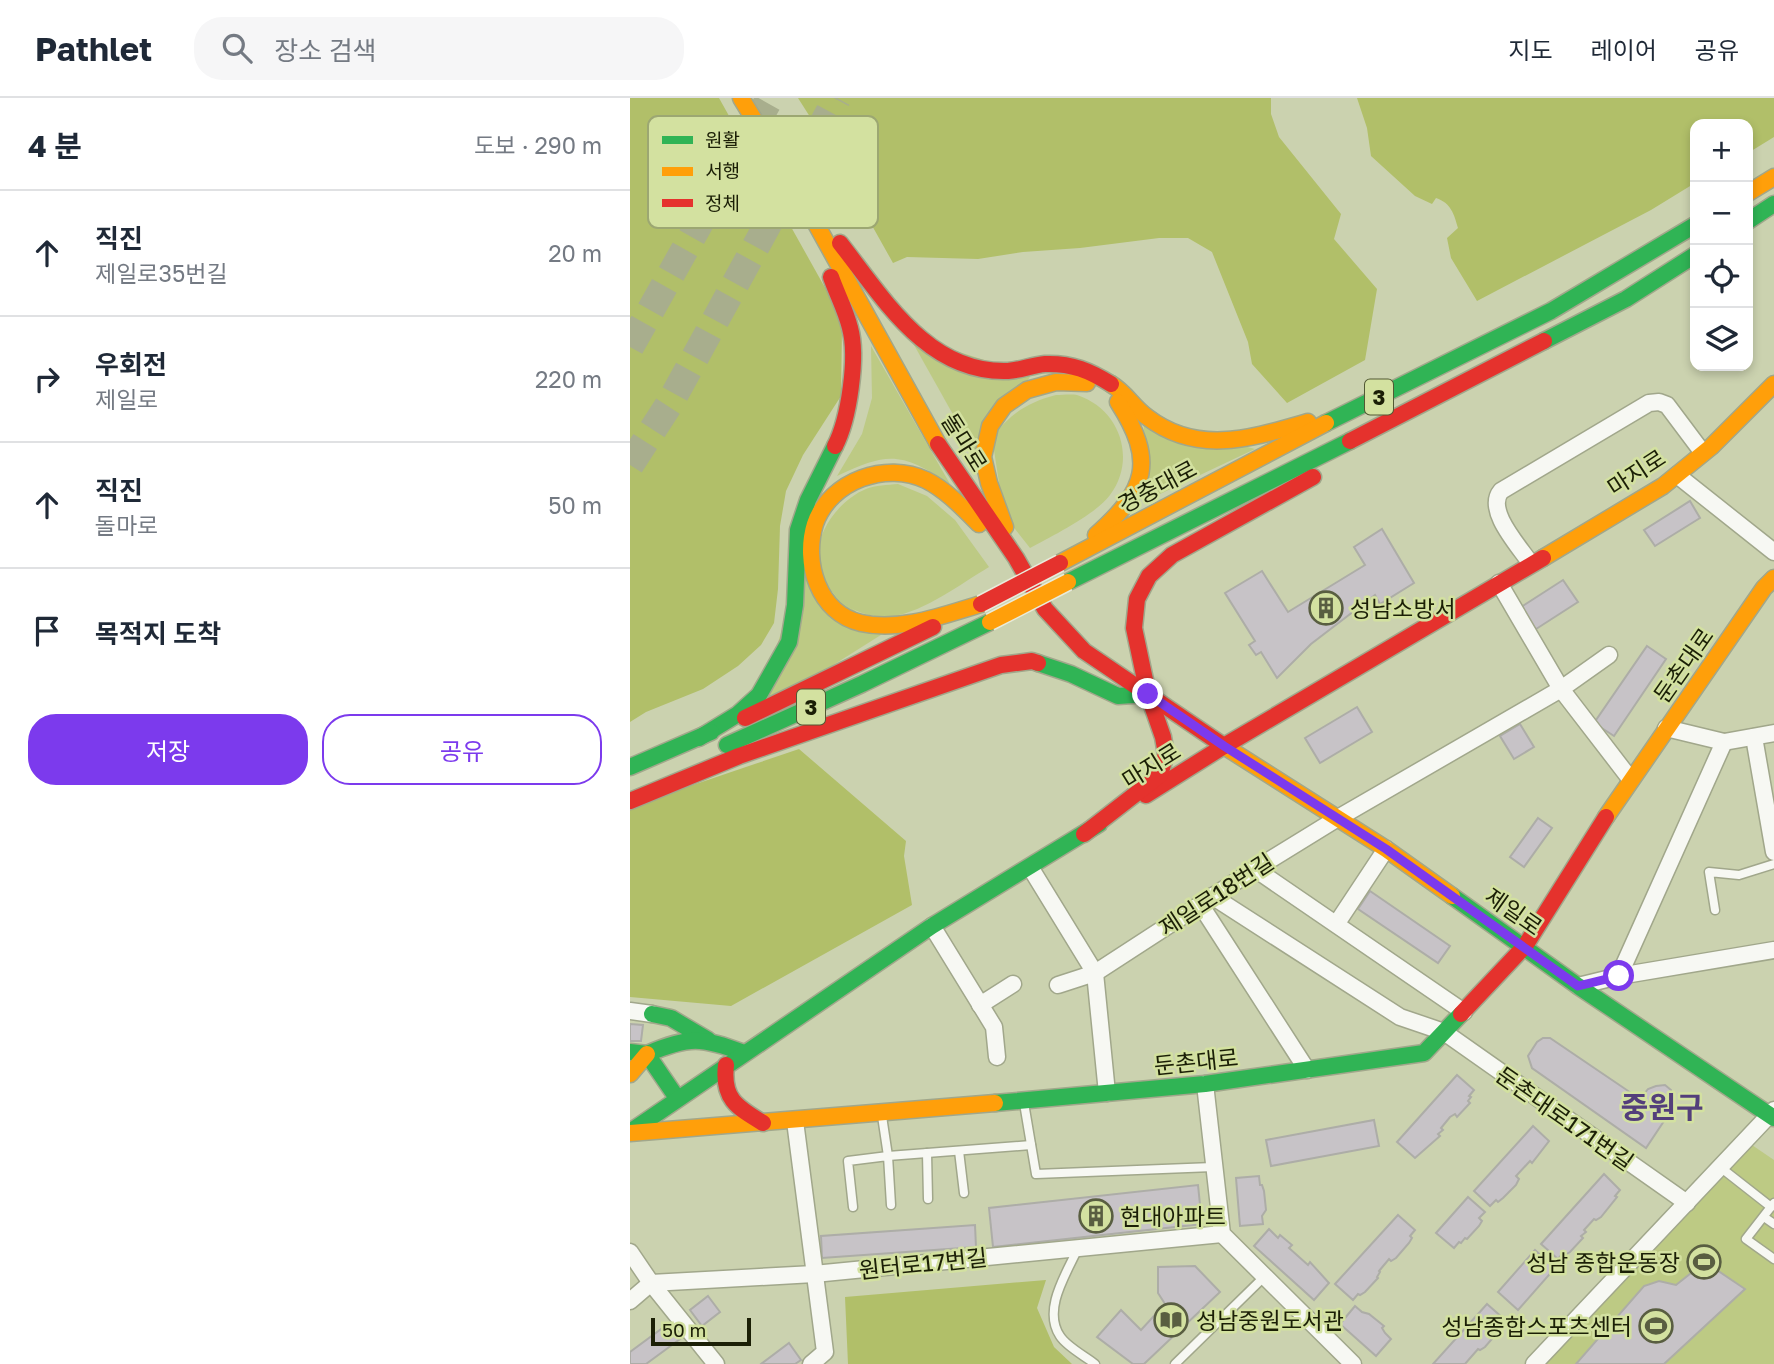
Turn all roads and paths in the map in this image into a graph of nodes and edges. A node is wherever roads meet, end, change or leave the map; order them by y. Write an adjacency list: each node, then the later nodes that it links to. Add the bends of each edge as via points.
1 (741, 98): 2 (main road, 돌마로)
2 (752, 116)
3 (1774, 177): 4 (main road)
4 (1753, 190)
5 (1774, 204): 6 (main road)
6 (1753, 218)
7 (812, 228): 30 (main road, via 851,330 849,403 839,439 798,530 789,642 759,695)
8 (818, 228): 18 (main road, 돌마로, via 920,414)
9 (827, 228): 13 (main road, via 905,325 947,359 980,370 1010,372 1046,364 1085,368 1121,390 1146,417 1178,434 1215,442 1252,438)
10 (1690, 228): 13 (main road, 경충대로 / 3, via 1551,311)
11 (1690, 258): 14 (main road, 경충대로 / 3, via 1626,299)
12 (1774, 384): 15 (main road, 마지로)
13 (1356, 408): 19 (main road, 경충대로 / 3)
14 (1402, 415): 26 (main road, via 1355,453 1172,555 1149,576 1137,599 1134,628); 35 (main road, 경충대로 / 3, bridge, via 862,684)
15 (1703, 453): 16 (main road, 마지로); 20 (street, via 1667,405 1649,403 1501,491 1496,496 1499,517)
16 (1677, 475): 17 (street); 20 (main road, 마지로)
17 (1774, 552)
18 (1016, 558): 19 (main road, via 983,457 990,426 1004,406 1027,390 1055,382 1086,382 1113,396 1129,417 1143,467 1135,495 1114,520); 23 (main road, via 949,495 924,479 891,470 860,476 835,494 816,520 810,556 817,589 835,609 861,623 919,624); 26 (main road, 돌마로, via 1045,609 1084,651)
19 (1060, 563): 23 (main road, 경충대로 / 3, bridge)
20 (1531, 564): 22 (main road, 마지로)
21 (1774, 578): 27 (main road, 둔촌대로)
22 (1499, 583): 25 (street); 32 (main road, 마지로)
23 (981, 604): 30 (main road, 경충대로 / 3)
24 (1609, 655): 25 (street, 제일로18번길)
25 (1561, 689): 34 (street); 37 (street, 제일로18번길)
26 (1148, 694): 32 (main road, 돌마로); 36 (main road, via 1118,696 1032,661 1001,665 739,756); 38 (main road, via 1166,754 1160,775)
27 (1666, 728): 31 (street); 34 (main road, 둔촌대로)
28 (1774, 733): 29 (street)
29 (1754, 737): 31 (street); 39 (street)
30 (698, 738): 33 (main road, 경충대로 / 3)
31 (1724, 742): 51 (street)
32 (1224, 746): 37 (main road, 제일로); 38 (main road, 마지로)
33 (630, 767)
34 (1631, 780): 48 (main road, 둔촌대로)
35 (630, 788)
36 (630, 801)
37 (1338, 818): 40 (main road, 제일로); 43 (street, 제일로18번길)
38 (1084, 834): 42 (main road, 마지로)
39 (1773, 842)
40 (1386, 849): 46 (street); 48 (main road, 제일로)
41 (1774, 864): 45 (lane, via 1739,875 1709,872)
42 (1030, 867): 47 (main road, 마지로); 50 (street)
43 (1255, 869): 44 (street, 제일로18번길); 46 (street)
44 (1206, 900): 50 (street, 제일로18번길); 59 (street, 둔촌대로171번길, via 1400,1017); 65 (street)
45 (1715, 910)
46 (1338, 923): 57 (street)
47 (932, 926): 55 (street); 62 (main road, 마지로)
48 (1525, 946): 54 (main road, 제일로); 57 (main road, 둔촌대로)
49 (1774, 950): 51 (street)
50 (1095, 973): 53 (street, 제일로18번길); 68 (street)
51 (1619, 976): 54 (street)
52 (1013, 984): 55 (street)
53 (1058, 985)
54 (1578, 986): 72 (main road, 제일로)
55 (980, 1005): 63 (street, via 994,1027)
56 (630, 1011): 58 (street)
57 (1464, 1012): 59 (main road, 둔촌대로)
58 (652, 1014): 60 (main road, via 671,1018); 61 (main road, via 663,1034 658,1044)
59 (1444, 1032): 65 (main road, 둔촌대로, via 1424,1053); 84 (street, 둔촌대로171번길)
60 (708, 1040): 61 (main road, via 677,1040); 62 (main road)
61 (638, 1053): 66 (main road); 69 (main road)
62 (744, 1053): 64 (main road, 마지로)
63 (997, 1057)
64 (726, 1065): 69 (main road, 마지로); 74 (main road, via 724,1082 732,1098)
65 (1307, 1070): 67 (main road, 둔촌대로)
66 (630, 1074)
67 (1205, 1084): 68 (main road, 둔촌대로); 80 (street)
68 (1107, 1093): 70 (main road, 둔촌대로)
69 (677, 1098): 75 (main road, 마지로)
70 (1024, 1100): 71 (main road, 둔촌대로); 76 (lane)
71 (881, 1113): 73 (main road, 둔촌대로); 79 (lane)
72 (1773, 1115): 81 (street)
73 (795, 1121): 74 (main road, 둔촌대로); 94 (street)
74 (764, 1123): 75 (main road, 둔촌대로)
75 (630, 1132)
76 (1031, 1145): 77 (lane); 80 (lane, via 1036,1174)
77 (959, 1151): 78 (lane); 82 (lane)
78 (927, 1153): 79 (lane); 83 (lane)
79 (888, 1156): 85 (lane); 87 (lane, via 848,1161)
80 (1213, 1167): 90 (street)
81 (1720, 1167): 84 (street); 86 (lane)
82 (964, 1194)
83 (928, 1199)
84 (1687, 1203): 103 (street)
85 (891, 1205)
86 (1772, 1205): 88 (lane)
87 (853, 1207)
88 (1764, 1217): 89 (lane); 93 (lane, via 1746,1239)
89 (1774, 1224)
90 (1223, 1234): 91 (street, 원터로17번길); 95 (street)
91 (1078, 1248): 94 (street, 원터로17번길); 100 (lane, via 1056,1297 1054,1316 1060,1336)
92 (630, 1252): 96 (street)
93 (1774, 1259)
94 (814, 1274): 96 (street, 원터로17번길); 99 (street, via 825,1352)
95 (1265, 1276): 101 (lane); 102 (street)
96 (651, 1283): 97 (street); 98 (street)
97 (630, 1301)
98 (716, 1364)
99 (811, 1364)
100 (1095, 1364)
101 (1175, 1364)
102 (1353, 1364)
103 (1534, 1364)

